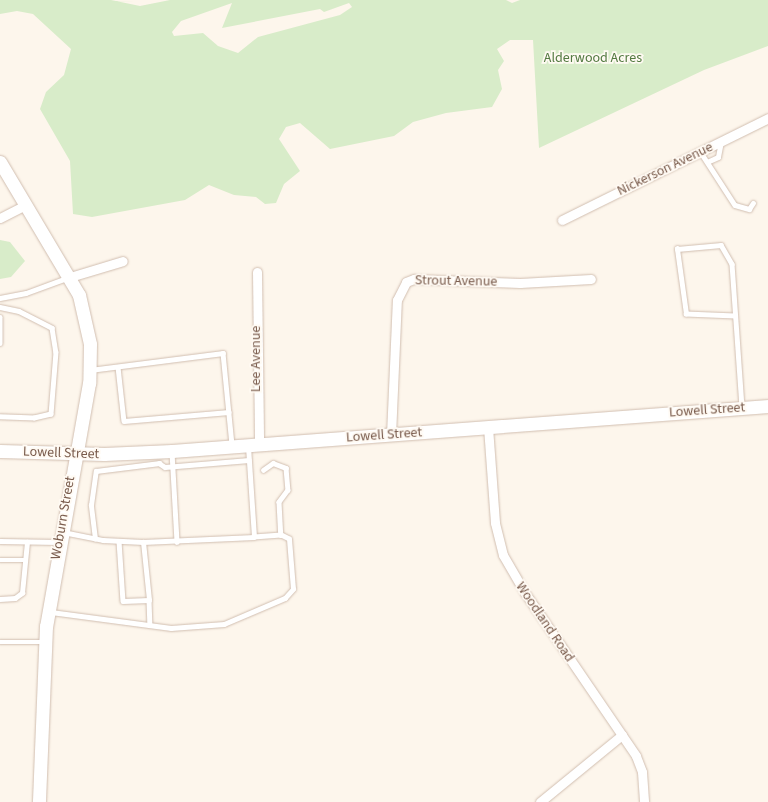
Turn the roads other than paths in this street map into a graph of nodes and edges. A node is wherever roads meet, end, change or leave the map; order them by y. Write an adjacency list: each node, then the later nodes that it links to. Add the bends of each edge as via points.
1 (768, 118): 2 (street, Nickerson Avenue)
2 (721, 141): 3 (street, Nickerson Avenue); 5 (lane, via 718,157)
3 (700, 151): 5 (lane); 9 (street, Nickerson Avenue)
4 (0, 162): 7 (main road, Woburn Street)
5 (707, 162): 6 (lane, via 735,206 749,209)
6 (753, 203)
7 (25, 205): 8 (street); 12 (main road, Woburn Street)
8 (0, 218)
9 (562, 220)
10 (122, 261): 12 (street)
11 (257, 272): 27 (street, Lee Avenue)
12 (70, 278): 14 (lane, via 26,294); 20 (main road, Woburn Street, via 86,313)
13 (592, 279): 26 (street, Strout Avenue, via 520,283 414,279 404,283 397,300)
14 (0, 298)
15 (0, 307): 24 (lane, via 19,311 52,328 56,352 51,414 34,418)
16 (735, 316): 16 (lane, via 732,264 721,245 677,249 681,302 686,314); 22 (lane)
17 (0, 317): 18 (lane)
18 (0, 343)
19 (118, 367): 20 (lane); 23 (lane, via 124,421); 23 (lane, via 223,353)
20 (90, 370): 31 (main road, Woburn Street)
21 (768, 406): 22 (main road, Lowell Street)
22 (742, 408): 25 (main road, Lowell Street)
23 (229, 412): 28 (lane)
24 (0, 417)
25 (488, 427): 26 (main road, Lowell Street); 53 (street, Woodland Road, via 495,523 506,561)
26 (391, 435): 27 (main road, Lowell Street)
27 (254, 445): 28 (main road, Lowell Street); 33 (lane)
28 (232, 447): 30 (main road, Lowell Street)
29 (0, 451): 31 (main road, Lowell Street)
30 (172, 451): 32 (main road, Lowell Street); 34 (lane)
31 (74, 454): 32 (main road, Lowell Street); 37 (main road, Woburn Street)
32 (158, 458): 34 (lane); 39 (lane, via 96,471 91,505)
33 (249, 460): 34 (lane); 38 (lane)
34 (173, 465): 44 (lane)
35 (263, 470): 36 (lane, via 273,463 286,468 288,490 279,502)
36 (281, 536): 38 (lane); 50 (lane, via 288,538 291,545 294,586 288,597 210,628)
37 (59, 537): 39 (lane); 42 (lane); 49 (main road, Woburn Street)
38 (254, 537): 44 (lane)
39 (95, 539): 41 (lane)
40 (0, 541): 42 (lane)
41 (119, 541): 43 (lane); 48 (lane, via 123,601)
42 (27, 542): 46 (lane)
43 (143, 542): 44 (lane); 48 (lane)
44 (177, 542)
45 (0, 560): 46 (lane)
46 (26, 560): 47 (lane, via 22,593 15,598)
47 (0, 599)
48 (149, 600): 50 (lane)
49 (48, 611): 50 (lane); 52 (main road, Woburn Street)
50 (150, 625)
51 (0, 642): 52 (lane)
52 (44, 642): 54 (main road, Woburn Street)
53 (622, 735): 55 (street); 56 (street, Woodland Road, via 640,765)
54 (39, 802)
55 (540, 802)
56 (644, 802)

